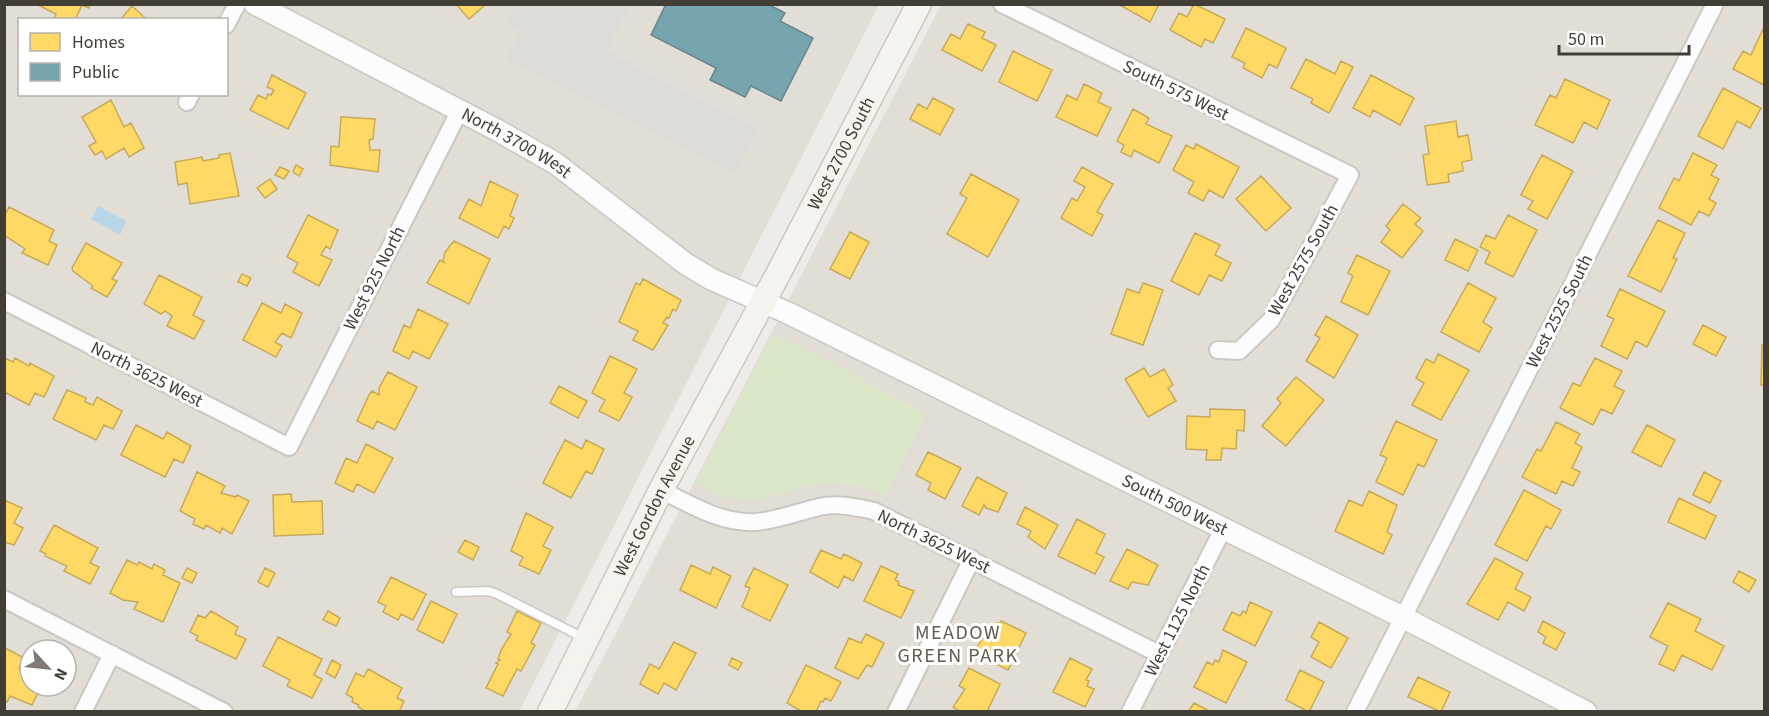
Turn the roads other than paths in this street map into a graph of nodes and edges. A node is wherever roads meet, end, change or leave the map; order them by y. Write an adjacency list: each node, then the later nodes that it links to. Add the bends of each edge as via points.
1 (237, 4): 6 (street)
2 (255, 4): 7 (street, North 3700 West)
3 (919, 4): 10 (main road, West 2700 South)
4 (1002, 4): 8 (street, South 575 West)
5 (1715, 4): 18 (street, West 2525 South)
6 (228, 21)
7 (460, 110): 10 (street, North 3700 West, via 555,163 686,264); 12 (street, West 925 North)
8 (1350, 175): 11 (street, West 2575 South, via 1271,320 1239,351)
9 (4, 301): 12 (street, North 3625 West)
10 (762, 303): 13 (main road, West Gordon Avenue); 14 (street, South 500 West)
11 (1218, 350)
12 (289, 447)
13 (661, 490): 15 (street, North 3625 West, via 709,514 735,521 775,519 821,507 850,505 874,511); 19 (main road, West Gordon Avenue)
14 (1223, 529): 18 (street, South 500 West); 21 (street, West 1125 North)
15 (972, 559): 21 (street, North 3625 West); 26 (street)
16 (456, 592): 19 (lane, via 497,594)
17 (4, 599): 20 (street)
18 (1404, 618): 22 (street, South 500 West); 28 (street, West 2525 South)
19 (586, 639): 25 (main road, West Gordon Avenue)
20 (112, 654): 23 (street); 24 (street)
21 (1159, 654): 27 (street, West 1125 North)
22 (1579, 710)
23 (82, 711)
24 (224, 711)
25 (550, 711)
26 (896, 711)
27 (1130, 711)
28 (1355, 711)

